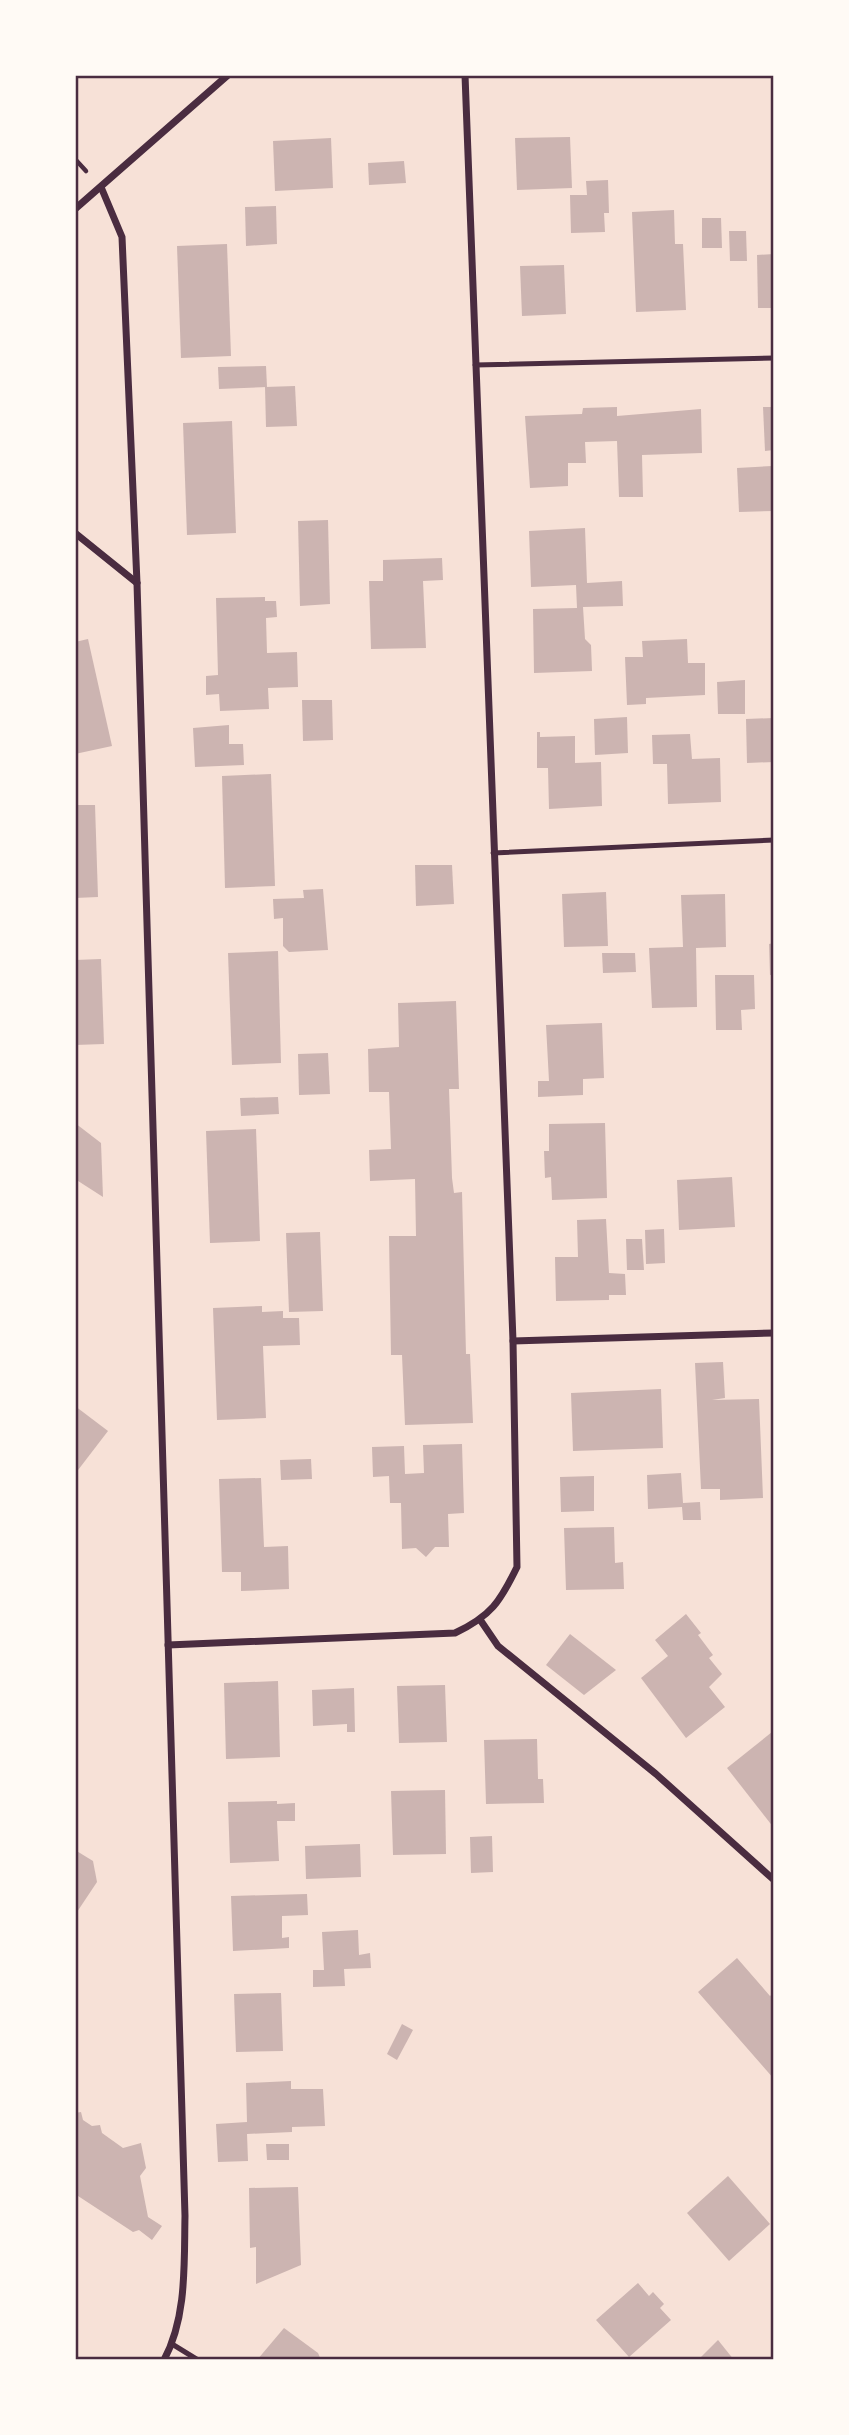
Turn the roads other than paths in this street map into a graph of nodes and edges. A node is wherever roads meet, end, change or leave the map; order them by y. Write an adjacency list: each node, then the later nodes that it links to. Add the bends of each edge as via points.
1 (228, 75): 3 (street)
2 (465, 75): 6 (street)
3 (101, 187): 4 (street); 8 (street, via 122,237)
4 (75, 208)
5 (774, 358): 6 (lane)
6 (475, 365): 10 (street)
7 (75, 533): 8 (street)
8 (137, 583): 14 (street)
9 (774, 840): 10 (lane)
10 (493, 853): 12 (street)
11 (774, 1333): 12 (street)
12 (513, 1341): 13 (street, via 517,1567 502,1599)
13 (481, 1621): 14 (street, via 455,1633); 15 (street, via 498,1646 656,1774)
14 (168, 1646): 16 (street, via 185,2216 183,2290)
15 (774, 1880)
16 (172, 2344): 17 (street); 18 (lane)
17 (164, 2360)
18 (198, 2360)

